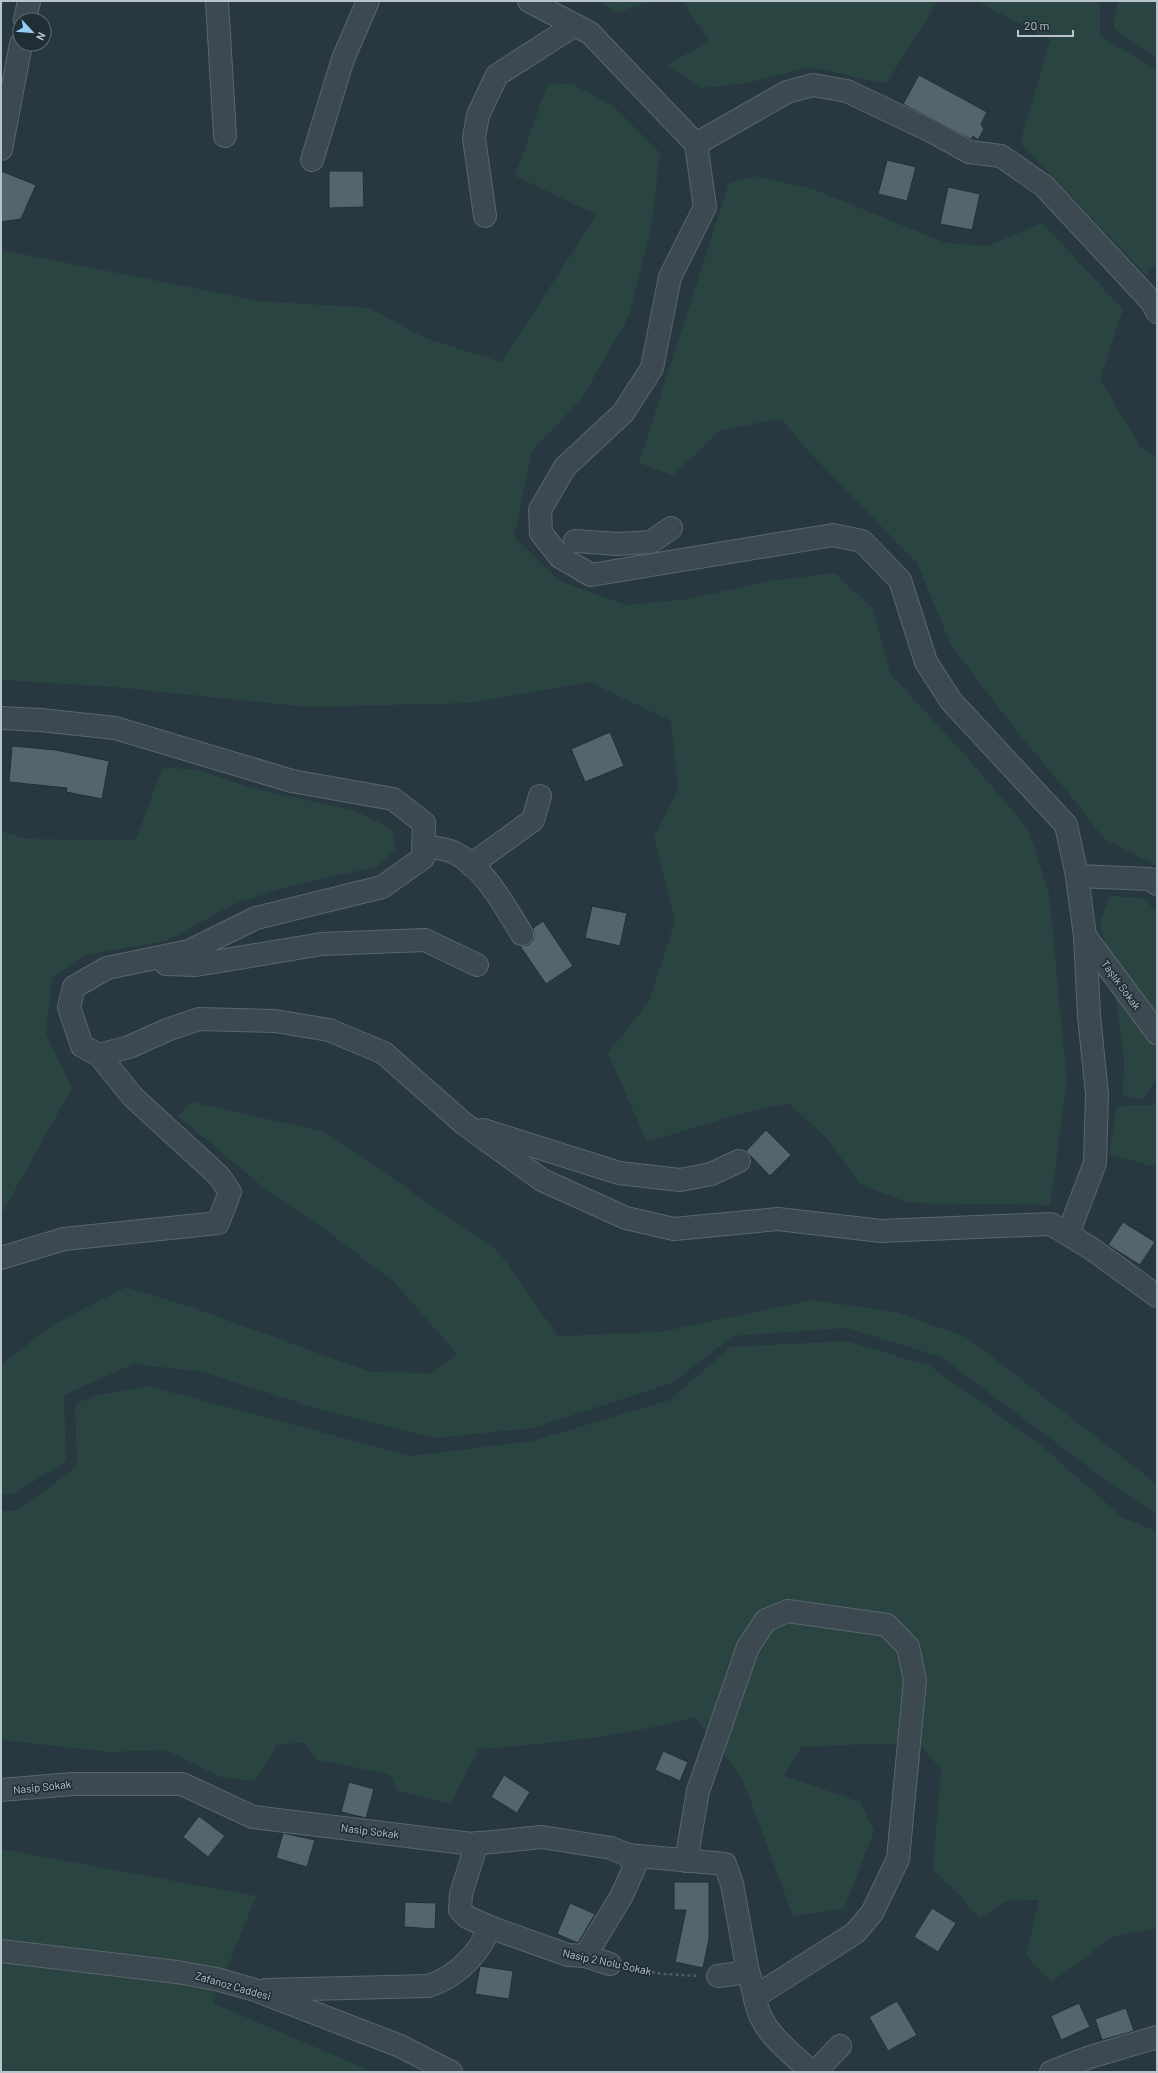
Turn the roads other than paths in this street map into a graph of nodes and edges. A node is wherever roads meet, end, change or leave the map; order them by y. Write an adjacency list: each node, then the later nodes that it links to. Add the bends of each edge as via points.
1 (29, 1): 5 (street)
2 (217, 1): 8 (street)
3 (368, 1): 11 (street, via 343,59)
4 (529, 1): 6 (street)
5 (27, 12)
6 (575, 25): 9 (street, via 590,33); 12 (street, via 497,75 478,115 474,138)
7 (19, 52): 10 (street)
8 (225, 136)
9 (696, 144): 13 (street, via 787,92 813,86 847,91 969,152 1001,156 1044,186 1152,302); 17 (street, via 705,207 670,277 652,368 623,413 566,467 540,510 541,533 555,551 560,557 592,575)
10 (1, 149)
11 (312, 160)
12 (484, 216)
13 (1157, 312)
14 (671, 528): 16 (street)
15 (575, 542): 16 (street)
16 (650, 542): 17 (street)
17 (660, 564): 22 (street, via 833,535 862,541 900,580 926,662 951,700 1066,825)
18 (1, 718): 20 (street, via 115,728 292,782 393,799 424,824)
19 (540, 796): 21 (street, via 533,820)
20 (423, 846): 21 (street, via 453,852); 26 (street, via 423,858 382,887 256,918 189,951)
21 (471, 865): 24 (street, via 493,889)
22 (1077, 876): 23 (street, via 1150,879); 25 (street)
23 (1157, 884)
24 (522, 934)
25 (1085, 936): 28 (street, Taşlık Sokak); 32 (street, via 1089,1016 1097,1094 1095,1163)
26 (135, 963): 27 (street, via 196,965 322,944 425,940); 29 (street, via 107,968 74,987 69,1007 82,1046)
27 (477, 964)
28 (1157, 1033)
29 (99, 1055): 30 (street, via 129,1047 199,1018 275,1021 329,1030 384,1053); 33 (street, via 133,1097 219,1176 230,1192 218,1223 64,1239)
30 (463, 1123): 31 (street, via 619,1173 680,1180 711,1174); 32 (street, via 542,1180 626,1218 674,1230 778,1219 881,1231 1051,1224)
31 (739, 1161)
32 (1068, 1234): 34 (street)
33 (1, 1258)
34 (1157, 1296)
35 (1, 1790): 36 (street, Nasip Sokak, via 72,1784 182,1784 253,1817)
36 (477, 1844): 37 (street, Nasip Sokak, via 542,1837 611,1848); 39 (street, Nasip 2 Nolu Sokak, via 461,1894 460,1910 467,1917)
37 (628, 1855): 38 (street, Nasip Sokak); 41 (street, via 635,1866 621,1897)
38 (686, 1861): 43 (street, Nasip Sokak, via 725,1864 732,1884); 46 (street, via 698,1792 748,1647 766,1620 788,1611 886,1625 908,1647 915,1680 898,1859 872,1913 855,1933)
39 (492, 1928): 41 (street, Nasip 2 Nolu Sokak, via 568,1955); 45 (street, via 485,1933 481,1945 462,1968 441,1982 428,1986)
40 (1, 1951): 45 (street, Zafanoz Caddesi, via 177,1972)
41 (585, 1956): 42 (street, Nasip 2 Nolu Sokak)
42 (610, 1964)
43 (748, 1972): 44 (street); 46 (street)
44 (718, 1976)
45 (255, 1990): 49 (street, Zafanoz Caddesi, via 400,2046)
46 (756, 1996): 50 (street, via 760,2015 767,2029)
47 (1157, 2037): 52 (street, via 1090,2057)
48 (840, 2046): 51 (street)
49 (451, 2072)
50 (811, 2072)
51 (815, 2072)
52 (1051, 2072)

